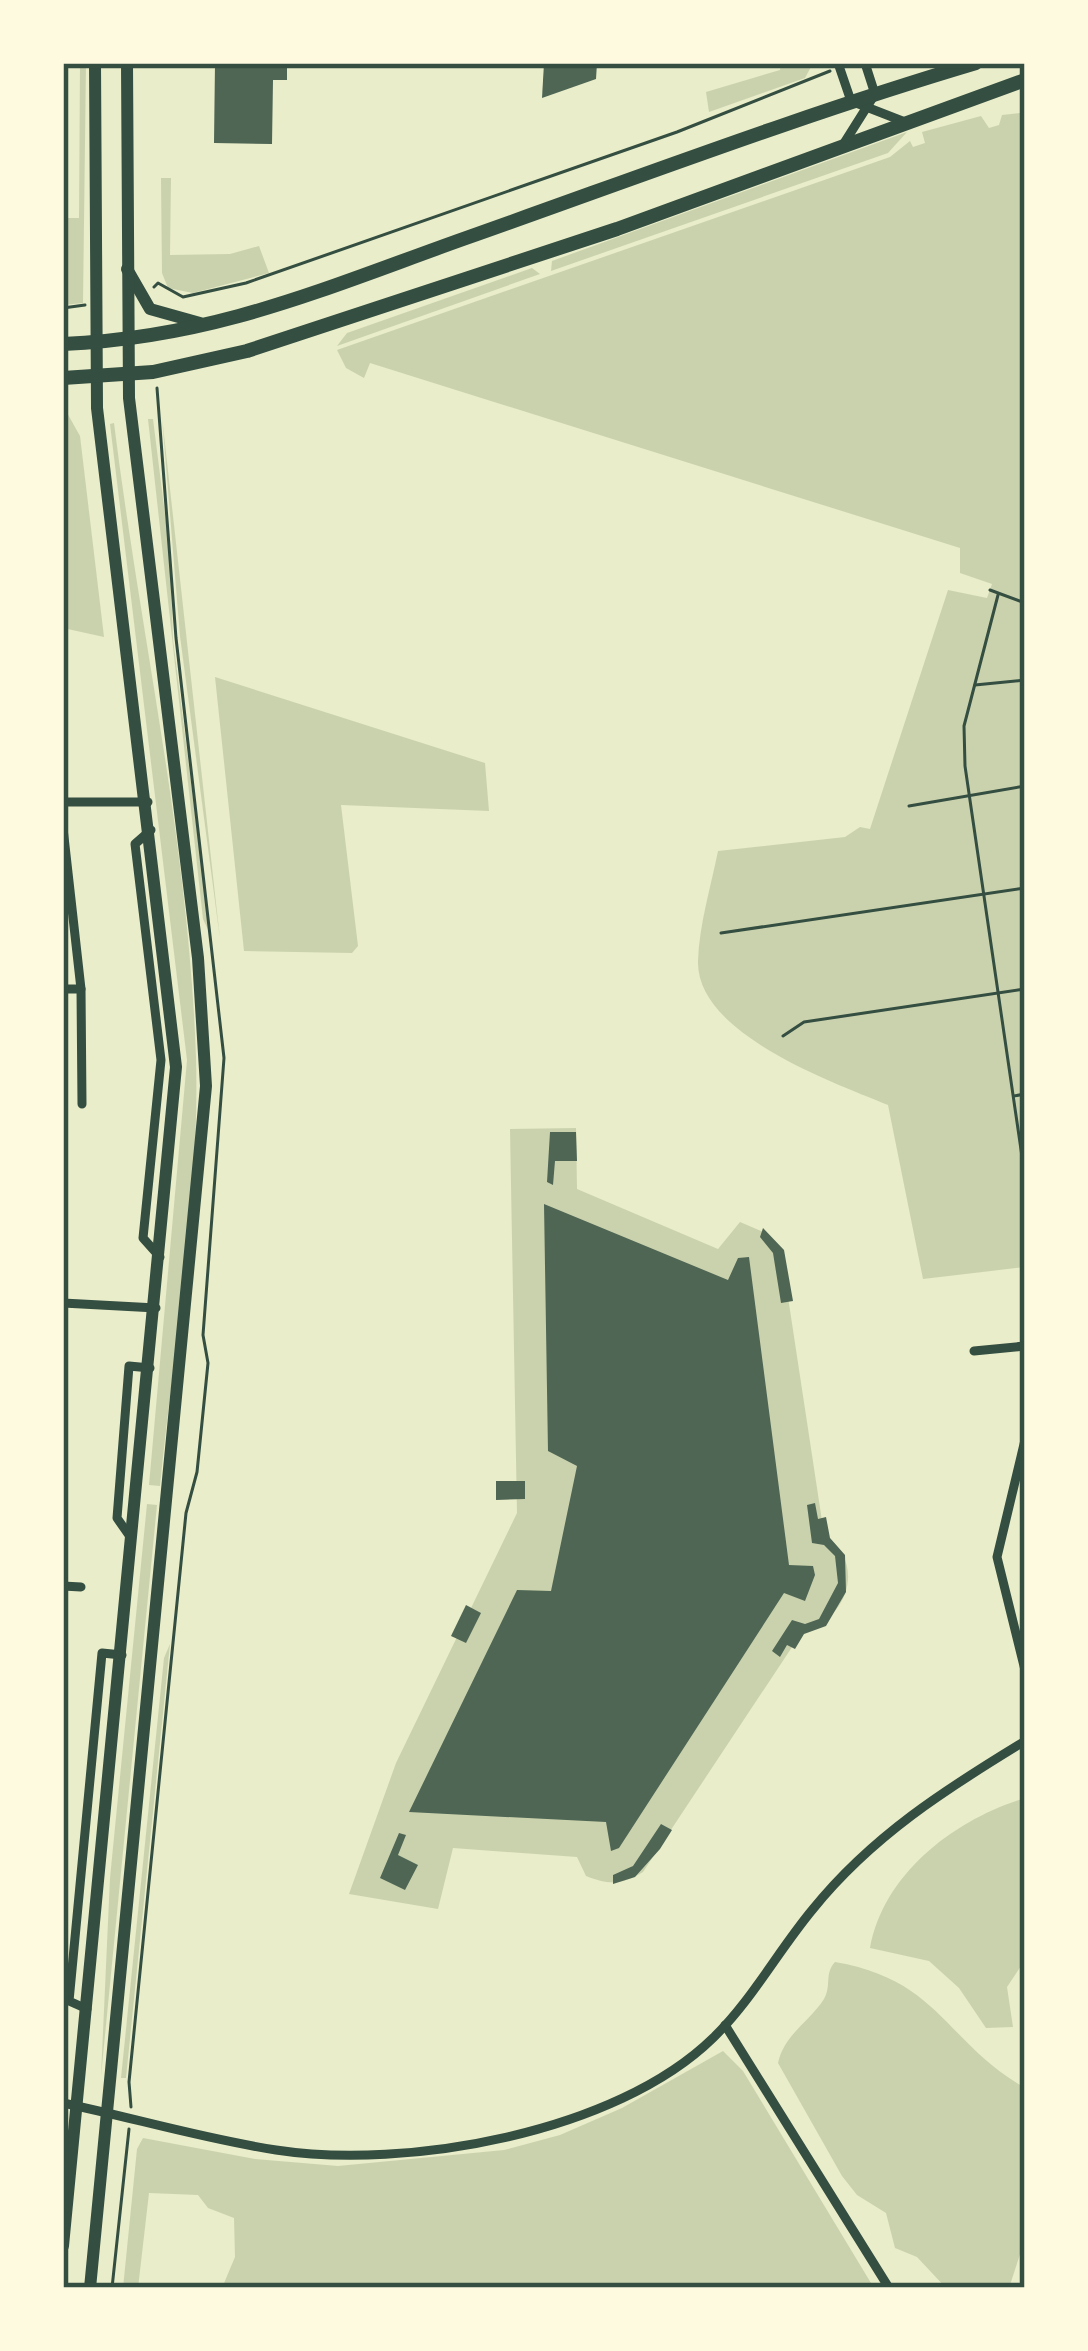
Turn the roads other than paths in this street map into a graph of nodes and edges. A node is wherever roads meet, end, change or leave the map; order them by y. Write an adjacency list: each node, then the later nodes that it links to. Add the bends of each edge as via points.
1 (95, 63): 14 (street)
2 (127, 63): 11 (street)
3 (838, 63): 8 (street)
4 (865, 63): 7 (street)
5 (976, 63): 7 (main road)
6 (1025, 80): 9 (main road)
7 (875, 94): 8 (main road)
8 (858, 105): 9 (street); 10 (street); 12 (main road)
9 (910, 122): 10 (main road)
10 (839, 150): 16 (main road, via 247,351)
11 (124, 262): 12 (street, via 150,309); 13 (street)
12 (221, 324): 13 (main road)
13 (125, 340): 14 (main road); 16 (street)
14 (95, 342): 15 (main road); 17 (street)
15 (63, 344)
16 (128, 375): 17 (main road); 40 (street, via 198,958 206,1086)
17 (96, 377): 18 (main road); 20 (street)
18 (63, 378)
19 (63, 802): 20 (street)
20 (148, 802): 26 (street, via 176,1067)
21 (63, 828): 23 (street)
22 (63, 989): 23 (street)
23 (81, 989): 24 (street)
24 (82, 1104)
25 (63, 1303): 26 (street)
26 (156, 1308): 29 (street)
27 (1025, 1346): 28 (street)
28 (974, 1351)
29 (150, 1368): 31 (street); 31 (street, via 129,1366 117,1518)
30 (1025, 1440): 35 (street, via 998,1557)
31 (133, 1541): 34 (street)
32 (63, 1586): 33 (street)
33 (81, 1587)
34 (122, 1655): 37 (street); 37 (street, via 102,1653 69,2001)
35 (1025, 1670)
36 (1025, 1741): 38 (street, via 883,1836 814,1908)
37 (86, 2009): 39 (street)
38 (725, 2025): 40 (street, via 661,2076 560,2122 501,2138 323,2154); 43 (street)
39 (70, 2104): 40 (street); 41 (street)
40 (108, 2113): 42 (street)
41 (63, 2246)
42 (90, 2288)
43 (889, 2288)

